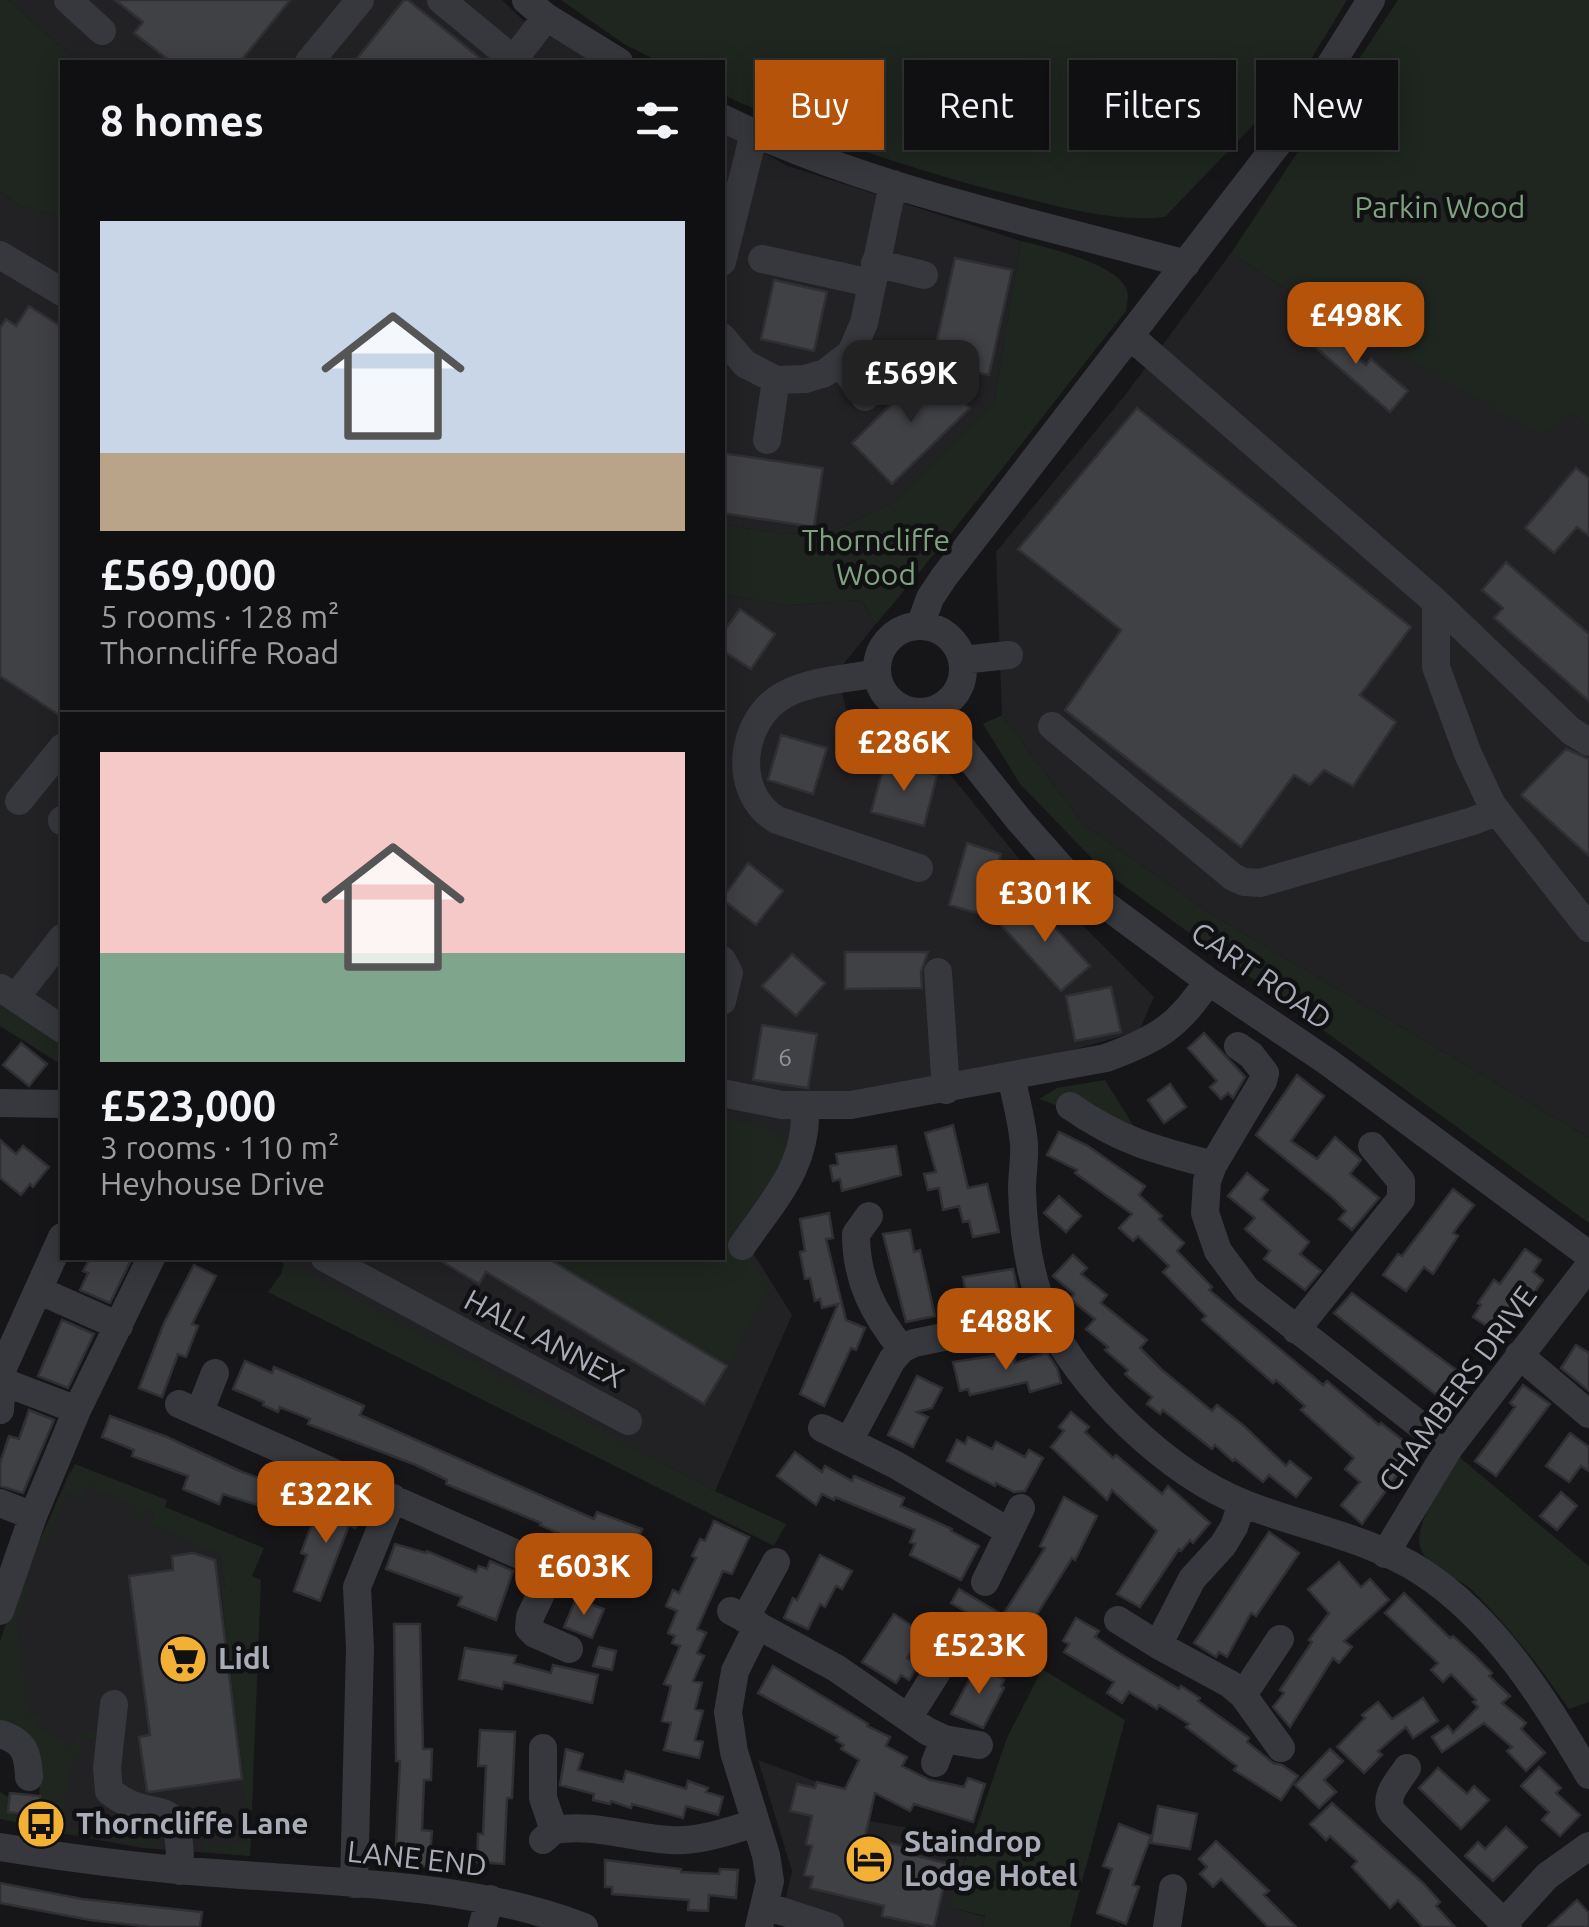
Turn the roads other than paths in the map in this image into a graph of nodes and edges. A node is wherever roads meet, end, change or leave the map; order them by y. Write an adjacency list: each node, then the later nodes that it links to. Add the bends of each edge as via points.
1 (68, 0): 6 (street)
2 (360, 0): 7 (street)
3 (441, 0): 8 (street)
4 (1372, 0): 18 (street, via 1296,120)
5 (536, 9): 9 (street); 10 (street)
6 (102, 32)
7 (311, 60)
8 (512, 60)
9 (513, 60)
10 (617, 60)
11 (725, 119): 12 (street)
12 (754, 133): 13 (street); 14 (street)
13 (893, 184): 18 (street); 19 (street)
14 (730, 195): 15 (street)
15 (725, 237)
16 (0, 255): 21 (street)
17 (762, 260): 19 (street)
18 (1186, 264): 22 (street)
19 (873, 273): 20 (street); 24 (street, via 861,336)
20 (924, 275)
21 (60, 291)
22 (1130, 336): 28 (street); 29 (street, via 944,576)
23 (725, 341): 25 (street, via 744,364)
24 (840, 362): 25 (street, via 805,379); 26 (street)
25 (776, 380): 27 (street)
26 (865, 397)
27 (767, 440)
28 (1436, 602): 35 (street); 39 (street, via 1436,667)
29 (920, 626): 31 (street, via 948,636); 32 (street, via 886,642)
30 (1008, 655): 31 (street)
31 (962, 660): 33 (street, via 958,690)
32 (877, 673): 33 (street, via 883,691 902,708); 37 (street, via 775,700)
33 (936, 709): 44 (street, CART ROAD, via 1073,881)
34 (1052, 726): 39 (street, via 1244,882 1278,878)
35 (1589, 742)
36 (60, 750): 38 (street)
37 (734, 769): 40 (street, via 777,820)
38 (20, 800)
39 (1497, 810): 41 (street)
40 (919, 868)
41 (1589, 928)
42 (60, 940): 45 (street)
43 (938, 972): 49 (street)
44 (1208, 981): 48 (street, via 1194,1004 1156,1038 1106,1058); 60 (street, CART ROAD)
45 (8, 992): 46 (street)
46 (60, 1024)
47 (1238, 1046): 56 (street, via 1262,1065 1263,1081)
48 (1011, 1077): 49 (street); 65 (street, via 1024,1148 1023,1226)
49 (946, 1090): 54 (street)
50 (725, 1093): 54 (street)
51 (0, 1103): 52 (street)
52 (60, 1104)
53 (1070, 1106): 56 (street, via 1147,1149)
54 (804, 1107): 59 (street, via 801,1154)
55 (1372, 1146): 67 (street, via 1401,1181 1401,1199)
56 (1213, 1165): 67 (street, via 1204,1196 1218,1251 1247,1290)
57 (869, 1216): 68 (street, via 856,1234 862,1283)
58 (60, 1241): 64 (street)
59 (742, 1246)
60 (1589, 1255)
61 (150, 1260): 66 (street)
62 (329, 1260): 75 (street, HALL ANNEX)
63 (1589, 1266): 69 (street, CHAMBERS DRIVE)
64 (38, 1290): 66 (street); 71 (street)
65 (1045, 1312): 68 (street); 81 (street, via 1084,1378 1134,1431)
66 (119, 1326): 73 (street)
67 (1296, 1330): 78 (street)
68 (902, 1350): 77 (street)
69 (1519, 1355): 74 (street); 78 (street, CHAMBERS DRIVE)
70 (215, 1373): 79 (street, via 190,1408)
71 (2, 1380): 72 (street); 73 (street)
72 (0, 1410)
73 (77, 1410): 82 (street)
74 (1589, 1414)
75 (628, 1421)
76 (822, 1428): 77 (street)
77 (850, 1439): 86 (street, via 1014,1520)
78 (1449, 1448): 83 (street, CHAMBERS DRIVE)
79 (394, 1498): 85 (street); 109 (street, via 357,1588)
80 (0, 1504): 82 (street)
81 (1242, 1504): 83 (street); 92 (street)
82 (33, 1516): 88 (street)
83 (1385, 1554): 103 (street, via 1418,1569 1485,1625 1532,1684)
84 (776, 1562): 89 (street)
85 (552, 1571): 87 (street); 93 (street, via 529,1628)
86 (985, 1582)
87 (587, 1585)
88 (0, 1610)
89 (745, 1618): 97 (street); 105 (street, via 728,1712)
90 (1118, 1620): 92 (street)
91 (1280, 1639): 95 (street)
92 (1158, 1645): 95 (street)
93 (569, 1650)
94 (937, 1672): 97 (street)
95 (1242, 1695): 101 (street)
96 (114, 1704): 108 (street, via 110,1791 126,1805 175,1821)
97 (908, 1718): 99 (street, via 939,1751)
98 (0, 1734): 104 (street, via 22,1744)
99 (979, 1745)
100 (544, 1748): 105 (street, via 547,1836 589,1826 676,1841)
101 (1281, 1748)
102 (1407, 1768): 113 (street, via 1390,1795 1392,1812)
103 (1589, 1775)
104 (29, 1778)
105 (756, 1823): 112 (street, via 770,1881)
106 (1589, 1846): 113 (street, via 1548,1876)
107 (0, 1847): 108 (street, LANE END)
108 (180, 1871): 109 (street, LANE END)
109 (354, 1884): 111 (street, LANE END)
110 (1173, 1888): 117 (street)
111 (490, 1899): 114 (street); 115 (street, LANE END)
112 (762, 1916): 116 (street)
113 (1506, 1925)
114 (482, 1927)
115 (584, 1927)
116 (830, 1927)
117 (1167, 1927)

